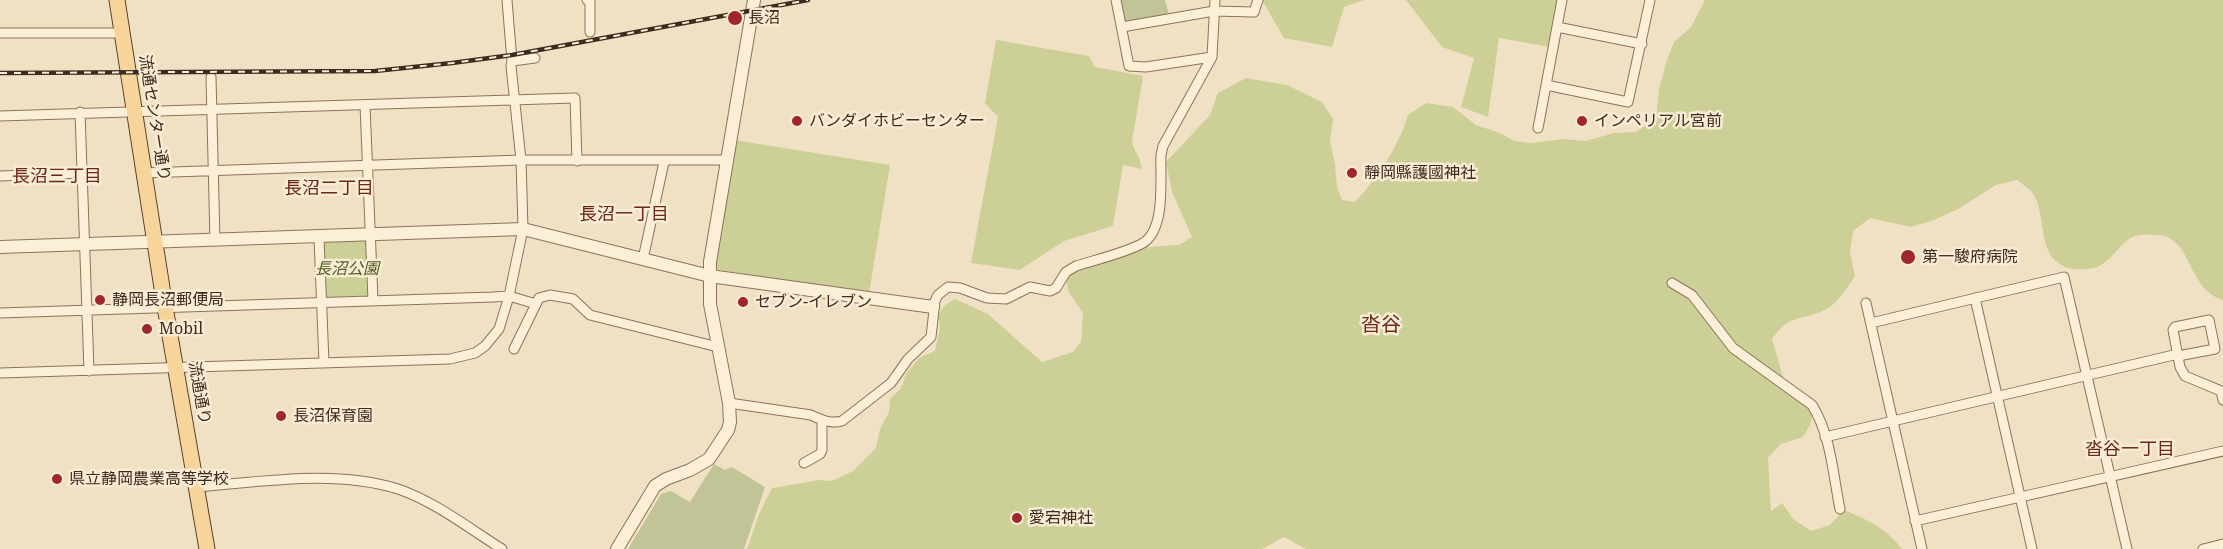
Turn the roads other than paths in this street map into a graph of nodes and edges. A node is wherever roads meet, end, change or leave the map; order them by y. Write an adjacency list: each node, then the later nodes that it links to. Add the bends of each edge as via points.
1 (117, 0): 15 (main road, 流通センター通り)
2 (507, 0): 19 (street)
3 (587, 0): 13 (street)
4 (754, 0): 30 (street)
5 (1116, 0): 11 (street)
6 (1215, 0): 10 (street)
7 (1258, 0): 10 (street, via 1254,12)
8 (1562, 0): 12 (street)
9 (1650, 0): 16 (street)
10 (1214, 11): 11 (street); 17 (street)
11 (1122, 27): 17 (street, via 1130,66)
12 (1557, 27): 16 (street); 21 (street)
13 (590, 32)
14 (0, 33): 15 (street)
15 (122, 33): 25 (main road, 流通センター通り)
16 (1642, 44): 21 (street, via 1628,102)
17 (1212, 57): 55 (street, via 1163,146 1159,218 1144,243 1076,266 1050,291 1030,287 996,300 948,287 938,295)
18 (535, 58): 19 (street)
19 (512, 61): 22 (street)
20 (211, 77): 24 (street)
21 (1546, 85): 28 (street)
22 (514, 99): 23 (street); 29 (street); 31 (street, via 575,98)
23 (365, 105): 24 (street); 33 (street)
24 (213, 109): 25 (street); 34 (street)
25 (135, 110): 26 (street); 36 (main road, 流通センター通り)
26 (80, 112): 27 (street); 35 (street)
27 (0, 116)
28 (1538, 128)
29 (521, 160): 31 (street); 33 (street); 38 (street)
30 (727, 160): 32 (street); 46 (street, via 713,234)
31 (577, 161): 32 (street)
32 (664, 162): 45 (street)
33 (367, 164): 34 (street); 39 (street)
34 (213, 170): 36 (street); 41 (street)
35 (82, 173): 37 (street); 43 (street)
36 (144, 173): 42 (main road, 流通センター通り)
37 (0, 176)
38 (523, 229): 39 (street); 45 (street); 48 (street)
39 (369, 236): 40 (street); 50 (street)
40 (320, 238): 41 (street); 51 (street)
41 (215, 241): 42 (street)
42 (155, 243): 43 (street); 54 (main road, 流通通り)
43 (84, 246): 44 (street); 56 (street)
44 (0, 247)
45 (643, 259): 46 (street)
46 (710, 276): 55 (street); 59 (street, via 710,304)
47 (1672, 283): 72 (street, via 1692,295 1733,348 1812,405)
48 (509, 296): 50 (street); 53 (street); 62 (street, via 499,328 485,346 464,357)
49 (1975, 298): 58 (street); 66 (street, via 2064,277); 67 (street)
50 (373, 300): 51 (street)
51 (321, 303): 54 (street); 62 (street)
52 (1866, 303): 58 (street)
53 (536, 304): 59 (street, via 543,296 567,297 590,315); 60 (street)
54 (165, 307): 56 (street); 63 (main road, 流通通り)
55 (933, 307): 70 (street, via 931,338 908,359 891,383 842,421)
56 (86, 309): 57 (street); 64 (street)
57 (0, 313)
58 (1870, 323): 71 (street)
59 (718, 347): 69 (street)
60 (514, 349)
61 (2178, 355): 61 (street, via 2175,327 2209,320 2215,349); 66 (street); 68 (street, via 2185,376 2221,391)
62 (324, 363): 63 (street)
63 (176, 368): 64 (street); 76 (main road, 流通通り)
64 (89, 370): 65 (street)
65 (0, 373)
66 (2087, 375): 67 (street); 75 (street)
67 (1997, 397): 71 (street); 77 (street)
68 (2223, 400)
69 (729, 403): 70 (street, via 811,415); 84 (street, via 728,430 716,451 701,465 655,486)
70 (822, 421): 74 (street, via 820,454)
71 (1893, 421): 72 (street); 79 (street)
72 (1825, 436): 78 (street)
73 (2223, 451): 75 (street)
74 (804, 463)
75 (2110, 477): 77 (street); 87 (street)
76 (196, 486): 82 (main road, 流通通り); 83 (street, via 333,478 360,481 420,498)
77 (2020, 498): 79 (street); 86 (street)
78 (1839, 509)
79 (1916, 522): 85 (street)
80 (2223, 544): 88 (street)
81 (198, 549): 82 (street)
82 (207, 549)
83 (502, 549)
84 (617, 549)
85 (1922, 549)
86 (2032, 549)
87 (2127, 549)
88 (2203, 549)

